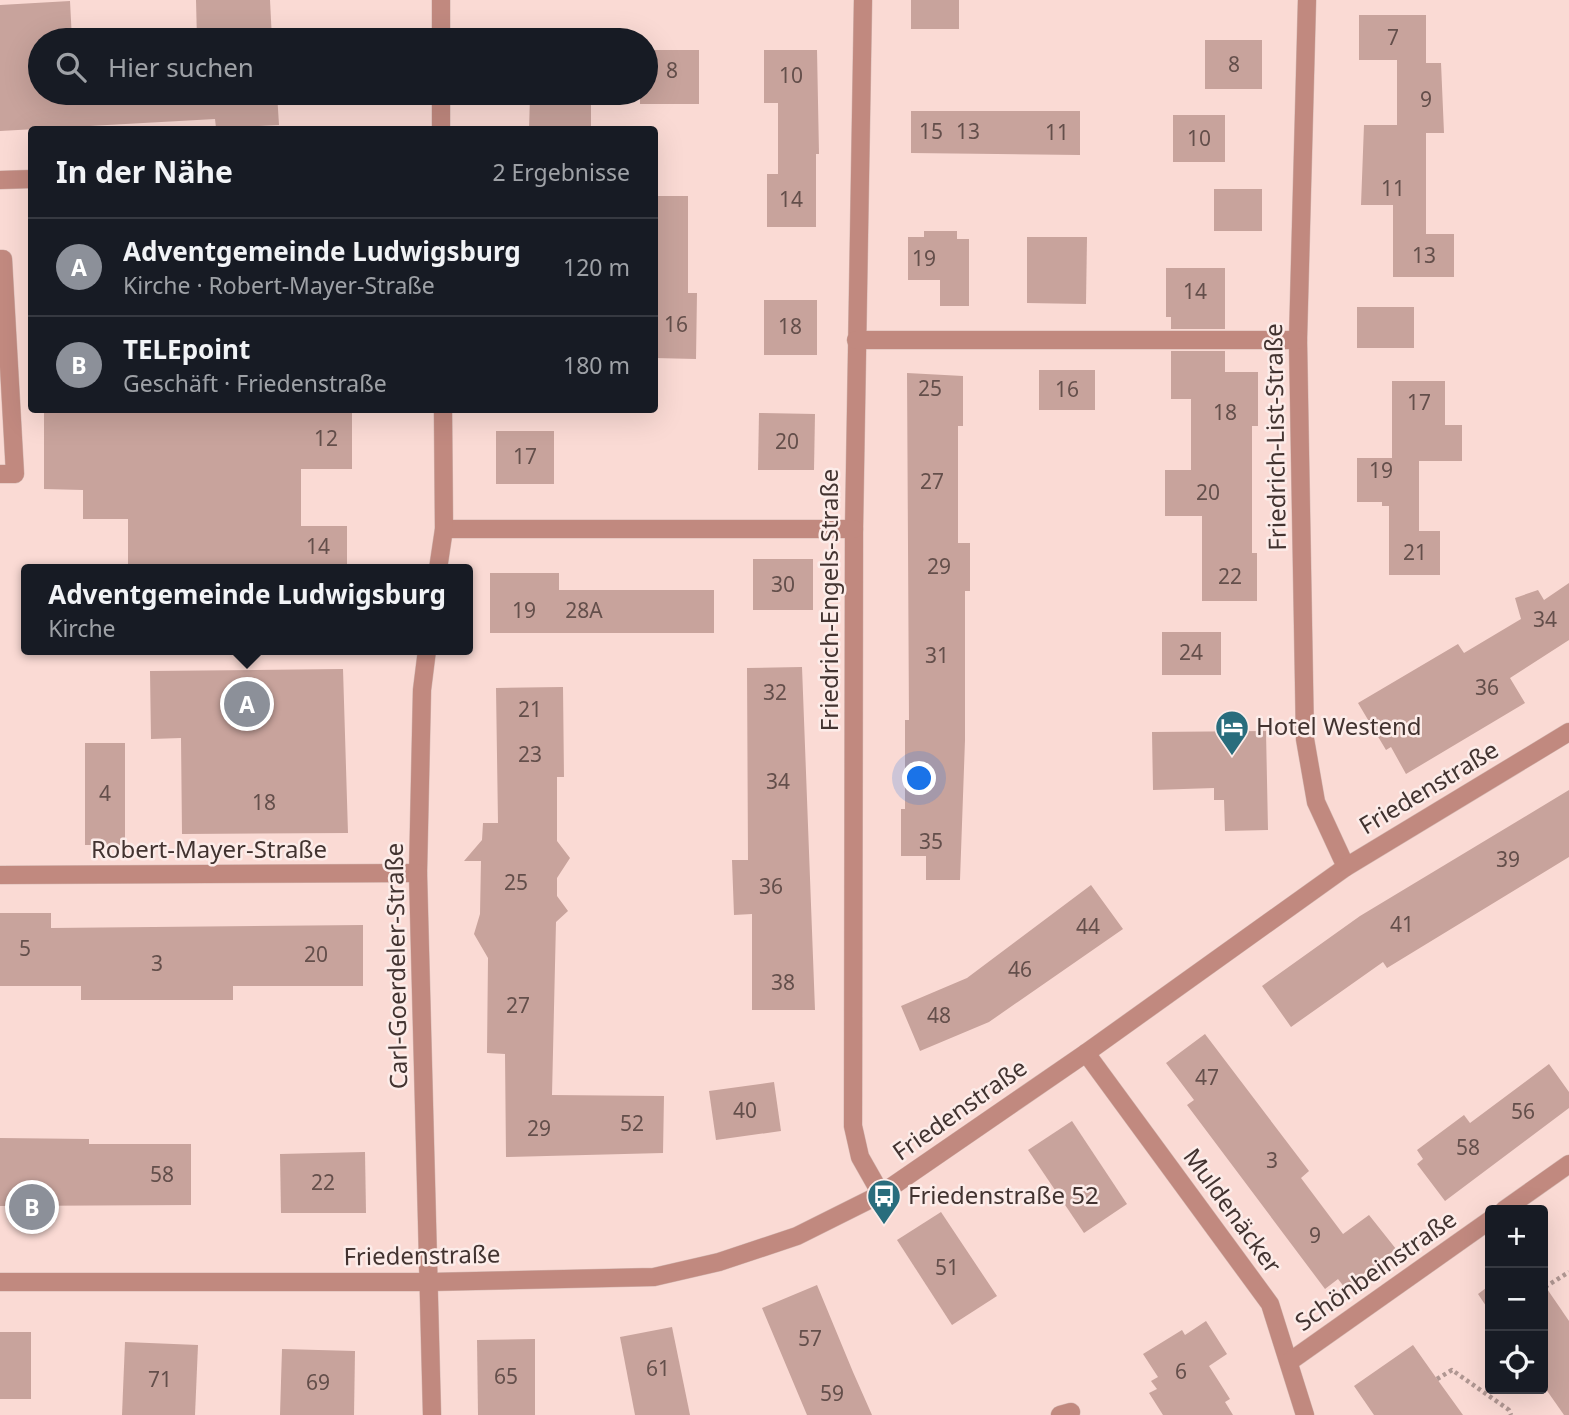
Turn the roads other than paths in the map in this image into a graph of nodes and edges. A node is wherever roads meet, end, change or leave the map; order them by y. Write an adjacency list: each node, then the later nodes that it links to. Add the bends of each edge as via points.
1 (441, 0): 4 (street)
2 (863, 0): 10 (street, Friedrich-Engels-Straße)
3 (1307, 0): 11 (street, Friedrich-List-Straße)
4 (441, 28)
5 (441, 105): 6 (street)
6 (441, 126)
7 (28, 179): 8 (street)
8 (0, 180)
9 (0, 259): 13 (street, via 4,259 15,474)
10 (856, 340): 11 (street); 15 (street, Friedrich-Engels-Straße)
11 (1298, 340): 19 (street, Friedrich-List-Straße, via 1305,739 1316,802)
12 (443, 413): 14 (street)
13 (0, 474)
14 (444, 529): 15 (street); 16 (street)
15 (854, 529): 24 (street, Friedrich-Engels-Straße, via 853,1126 860,1157)
16 (439, 564)
17 (426, 655): 20 (street, Carl-Goerdeler-Straße)
18 (1569, 732): 19 (street, Friedenstraße)
19 (1346, 867): 22 (street, Friedenstraße)
20 (418, 873): 21 (street, Robert-Mayer-Straße); 28 (street, Carl-Goerdeler-Straße)
21 (0, 875)
22 (1086, 1053): 24 (street, Friedenstraße); 29 (street, Muldenäcker, via 1270,1304)
23 (1569, 1164): 25 (street)
24 (881, 1194): 28 (street, Friedenstraße, via 797,1236 654,1277)
25 (1511, 1205)
26 (1485, 1224): 29 (street, Schönbeinstraße)
27 (0, 1282): 28 (street, Friedenstraße)
28 (430, 1282): 30 (street, Carl-Goerdeler-Straße)
29 (1289, 1362): 31 (street, Muldenäcker)
30 (432, 1415)
31 (1305, 1415)

